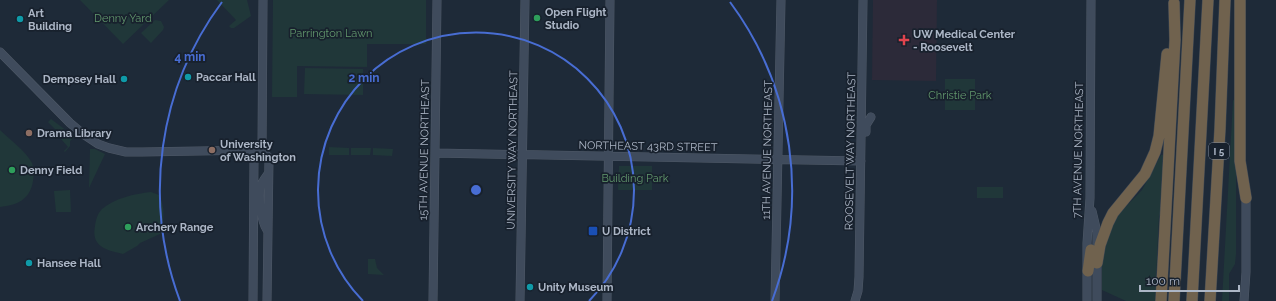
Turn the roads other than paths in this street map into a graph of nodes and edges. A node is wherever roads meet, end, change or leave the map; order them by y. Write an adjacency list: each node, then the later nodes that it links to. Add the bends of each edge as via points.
1 (263, 0): 15 (street)
2 (437, 0): 17 (street, 15TH AVENUE NORTHEAST)
3 (525, 0): 18 (street, UNIVERSITY WAY NORTHEAST)
4 (610, 0): 19 (street)
5 (781, 0): 20 (street, 11TH AVENUE NORTHEAST)
6 (863, 0): 16 (street, ROOSEVELT WAY NORTHEAST)
7 (1090, 0): 22 (street, 7TH AVENUE NORTHEAST)
8 (1208, 0): 42 (highway)
9 (1225, 0): 29 (highway, I 5)
10 (1240, 0): 23 (highway, via 1240,161)
11 (1174, 2): 24 (highway, via 1158,144 1145,174); 40 (highway, via 1175,40)
12 (1190, 2): 41 (highway)
13 (0, 52): 15 (street, via 70,123 89,138 109,148 126,152)
14 (871, 117): 16 (street, via 866,125 865,142)
15 (262, 150): 27 (street, via 254,158); 28 (street, via 269,158 269,173 261,186 261,216 268,232)
16 (861, 150): 21 (street, ROOSEVELT WAY NORTHEAST)
17 (435, 153): 18 (street, NORTHEAST 43RD STREET); 33 (street, 15TH AVENUE NORTHEAST)
18 (523, 155): 19 (street, NORTHEAST 43RD STREET); 34 (street, UNIVERSITY WAY NORTHEAST)
19 (609, 155): 20 (street, NORTHEAST 43RD STREET); 35 (street)
20 (778, 159): 21 (street, NORTHEAST 43RD STREET); 36 (street, 11TH AVENUE NORTHEAST)
21 (861, 161): 37 (street, ROOSEVELT WAY NORTHEAST, via 859,277)
22 (1090, 198): 25 (street); 30 (street, 7TH AVENUE NORTHEAST)
23 (1246, 198): 45 (street)
24 (1113, 213): 25 (highway); 26 (highway, via 1102,236)
25 (1097, 232): 26 (street); 30 (highway)
26 (1097, 263): 39 (street)
27 (253, 264): 28 (street); 31 (street)
28 (268, 264): 32 (street)
29 (1213, 264): 43 (highway, I 5); 44 (highway)
30 (1088, 271): 38 (street, 7TH AVENUE NORTHEAST)
31 (253, 301)
32 (267, 301)
33 (433, 301)
34 (520, 301)
35 (607, 301)
36 (775, 301)
37 (855, 301)
38 (1087, 301)
39 (1097, 301)
40 (1161, 301)
41 (1174, 301)
42 (1192, 301)
43 (1210, 301)
44 (1214, 301)
45 (1244, 301)

